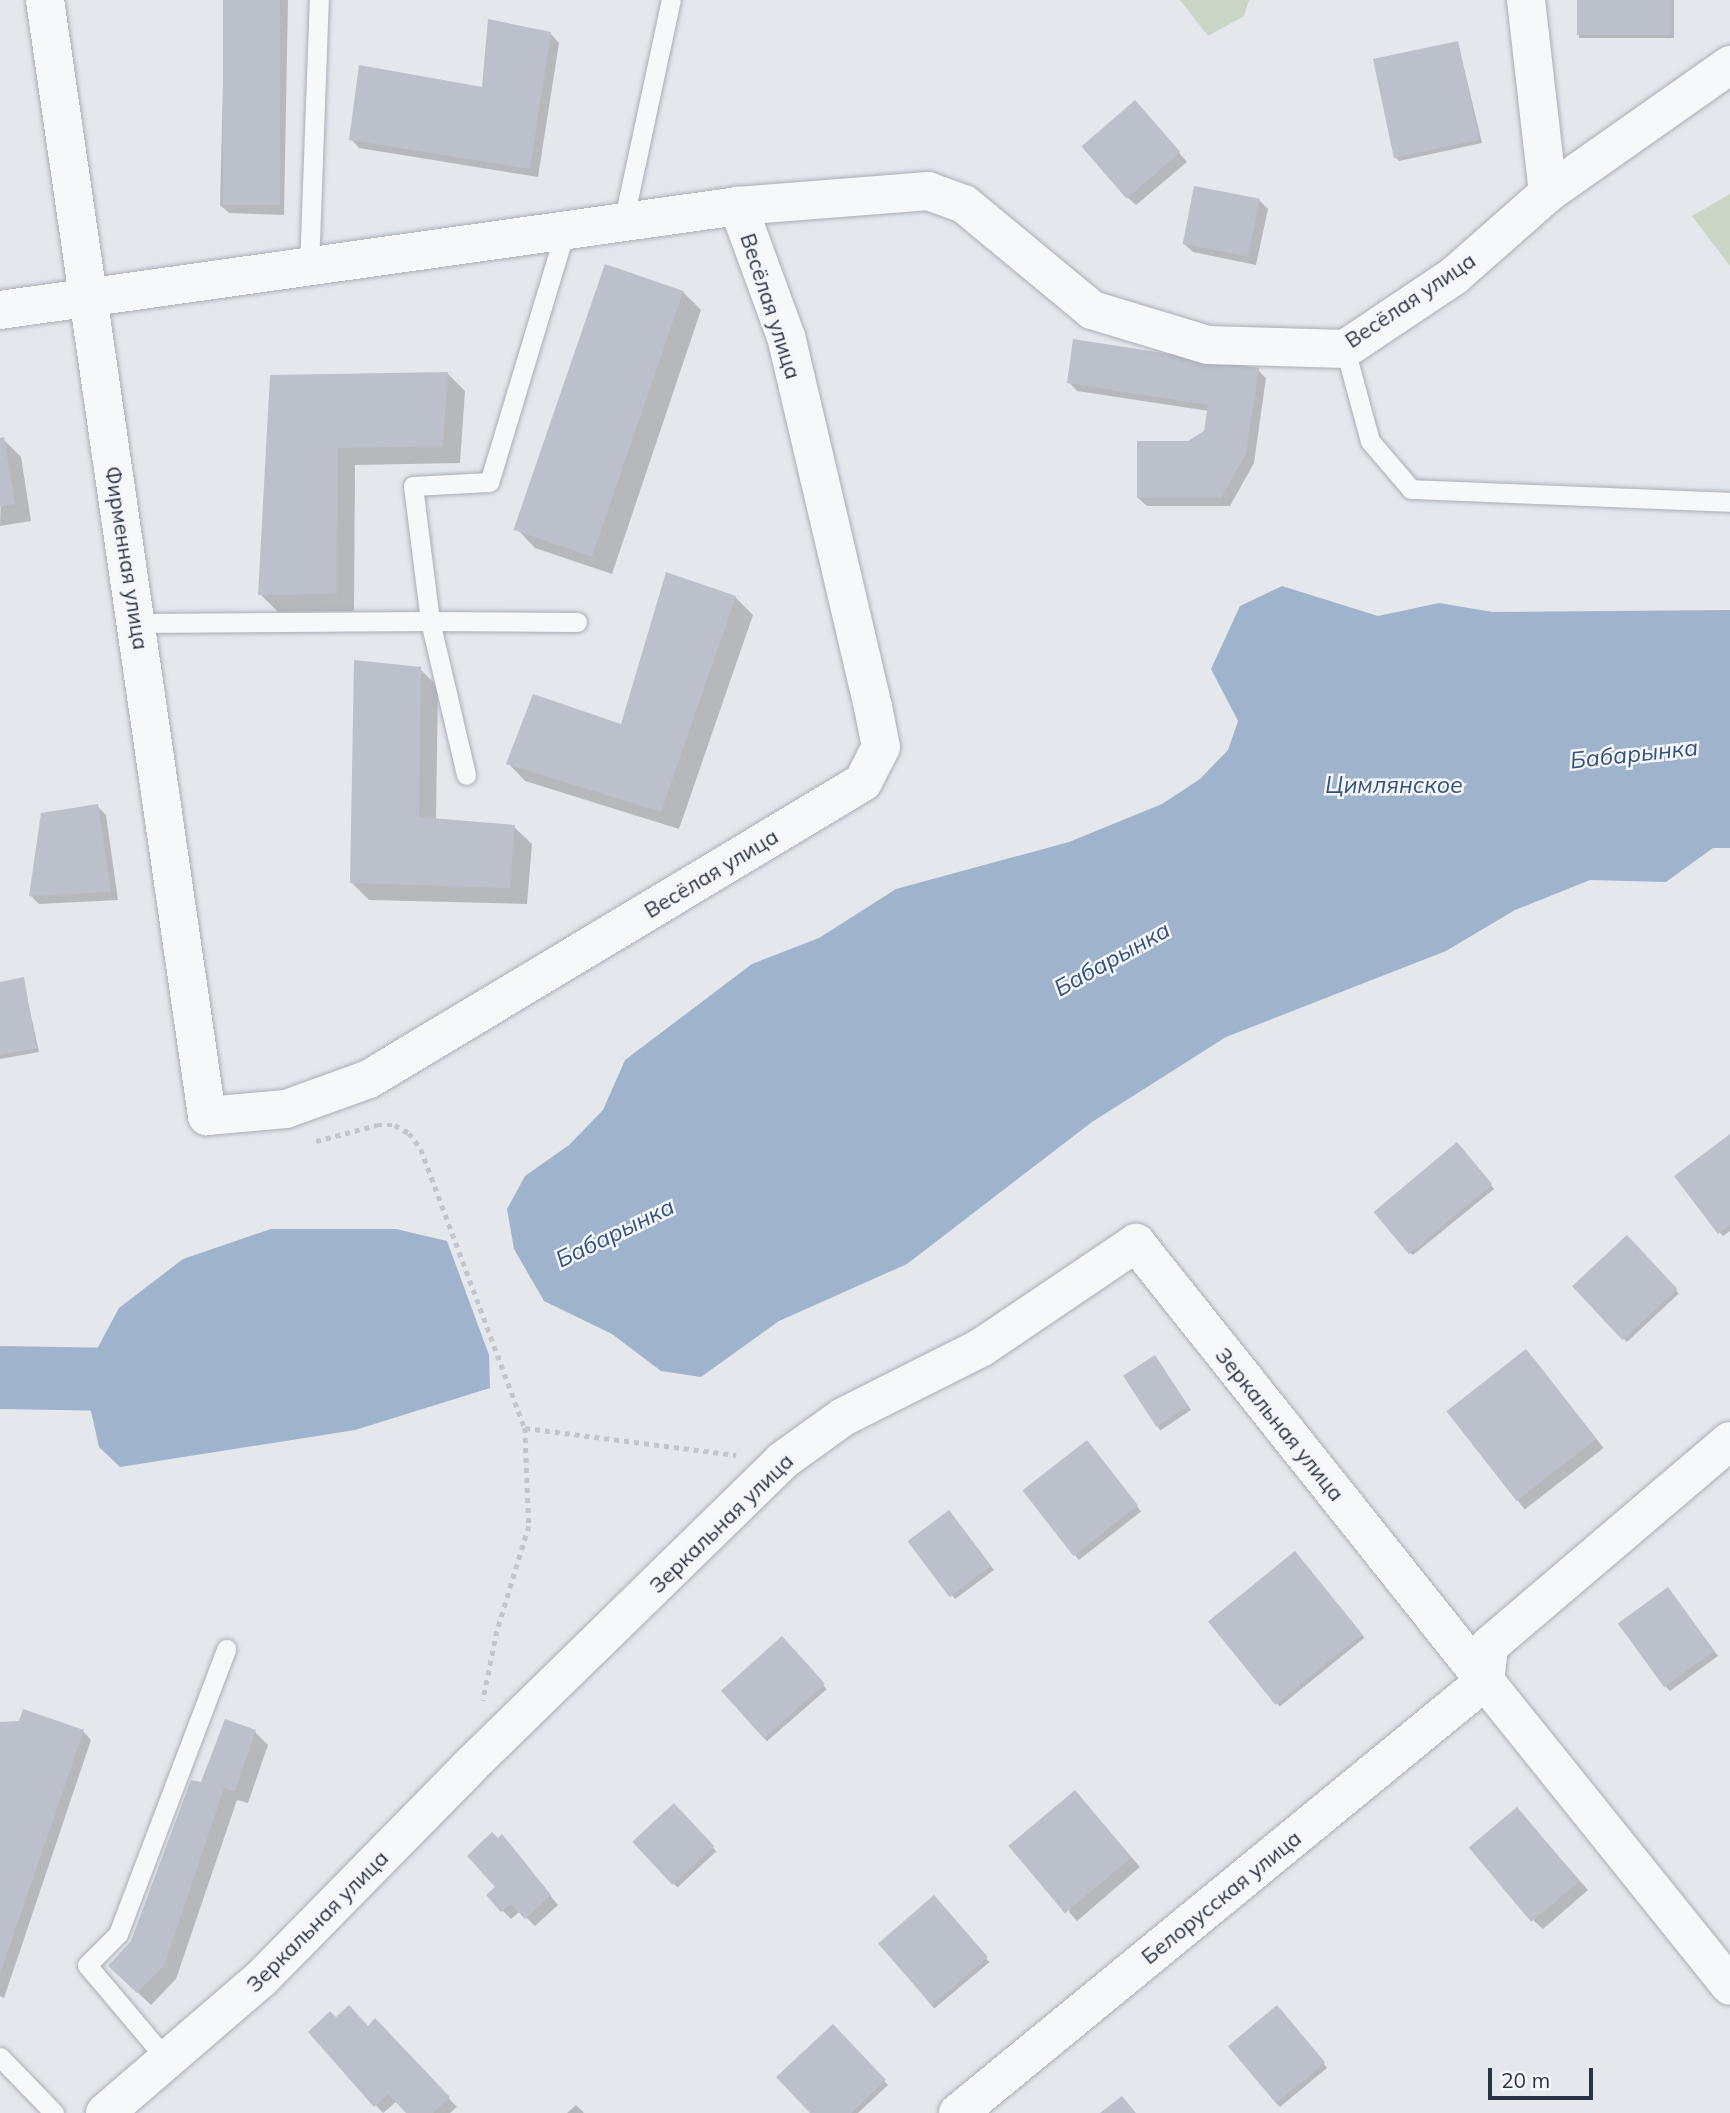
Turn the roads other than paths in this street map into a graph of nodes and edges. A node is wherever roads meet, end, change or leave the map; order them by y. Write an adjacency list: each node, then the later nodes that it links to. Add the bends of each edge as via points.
1 (45, 0): 11 (street, Фирменная улица)
2 (319, 0): 10 (lane)
3 (671, 0): 8 (lane)
4 (1526, 0): 6 (street)
5 (1730, 65): 6 (street, Весёлая улица)
6 (1548, 192): 13 (street, Весёлая улица, via 1454,276)
7 (738, 206): 8 (street); 13 (street, Весёлая улица, via 928,191 964,204 1092,310 1208,345); 19 (street, Весёлая улица, via 786,337 873,706 881,747 863,782 369,1079 286,1109)
8 (622, 223): 9 (street)
9 (565, 231): 10 (street); 15 (lane, via 489,482 413,486)
10 (309, 268): 11 (street)
11 (88, 300): 12 (street); 17 (street, Фирменная улица)
12 (0, 310)
13 (1345, 349): 14 (lane, via 1370,441 1411,489)
14 (1730, 502)
15 (430, 621): 16 (lane); 17 (lane); 18 (lane)
16 (578, 622)
17 (137, 623): 19 (street, Фирменная улица)
18 (466, 775)
19 (207, 1116)
20 (1730, 1441): 22 (street, via 1489,1646)
21 (226, 1649): 25 (lane, via 118,1934 87,1965)
22 (1485, 1681): 23 (street); 25 (street, Зеркальная улица, via 1136,1243 982,1347 843,1418 782,1461 470,1766 261,1979); 28 (street, Белорусская улица)
23 (1730, 1986)
24 (0, 2057): 26 (lane)
25 (167, 2060): 27 (street, Зеркальная улица)
26 (54, 2113)
27 (105, 2113)
28 (958, 2113)

